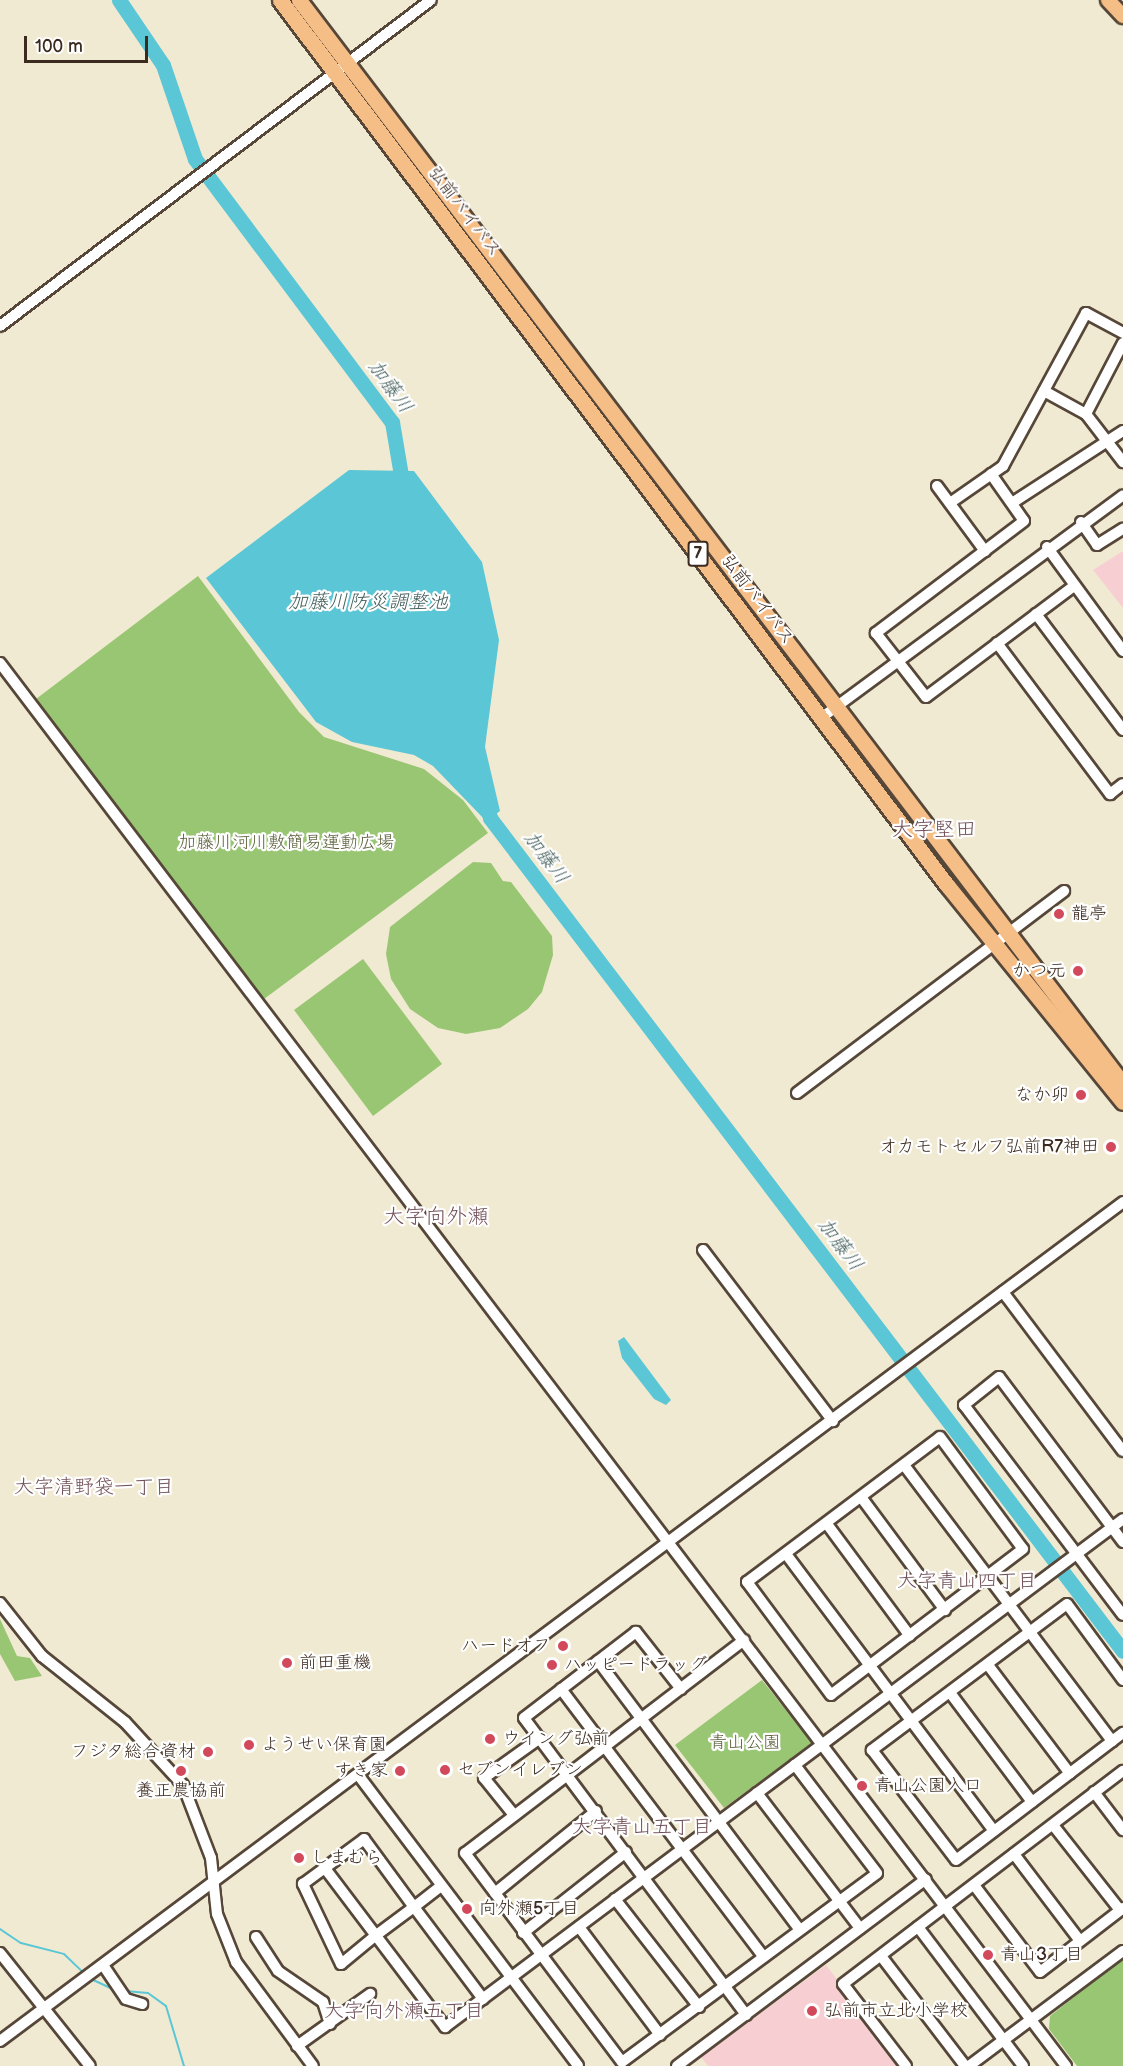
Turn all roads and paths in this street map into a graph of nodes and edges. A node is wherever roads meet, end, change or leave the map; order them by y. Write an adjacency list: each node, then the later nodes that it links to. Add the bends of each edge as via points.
1 (280, 0): 6 (highway, 弘前バイパス / 7)
2 (299, 0): 6 (highway, 弘前バイパス / 7)
3 (431, 0): 6 (street)
4 (1108, 0): 5 (main road)
5 (1123, 16)
6 (341, 68): 7 (street); 30 (highway, 弘前バイパス / 7)
7 (0, 326)
8 (1123, 333): 10 (street, via 1086,313)
9 (1123, 343): 11 (street)
10 (1044, 391): 11 (street); 15 (street, via 1003,466)
11 (1086, 414): 13 (street)
12 (1123, 430): 13 (street)
13 (1107, 440): 14 (street); 19 (street)
14 (1123, 462)
15 (991, 474): 18 (street); 19 (street)
16 (937, 486): 18 (street)
17 (1123, 495): 20 (street)
18 (950, 503): 23 (street)
19 (1012, 503): 23 (street, via 1024,521)
20 (1081, 522): 21 (street, via 1097,545); 22 (street)
21 (1123, 529)
22 (1047, 548): 24 (street); 28 (street)
23 (985, 551): 28 (street, via 876,633)
24 (1074, 586): 25 (street); 27 (street)
25 (1036, 614): 26 (street); 31 (street)
26 (997, 643): 28 (street, via 926,697); 32 (street, via 1110,794)
27 (1123, 651)
28 (897, 660): 30 (street)
29 (0, 663): 49 (street, via 660,1537)
30 (828, 713): 34 (highway, 弘前バイパス / 7)
31 (1123, 730)
32 (1123, 784)
33 (1064, 891): 34 (street)
34 (1000, 940): 35 (highway, 弘前バイパス / 7); 36 (street); 37 (highway, 弘前バイパス / 7)
35 (1123, 1084)
36 (796, 1094)
37 (1123, 1102)
38 (1123, 1202): 40 (street)
39 (704, 1250): 41 (street)
40 (1003, 1292): 41 (street); 42 (street)
41 (833, 1421): 49 (street)
42 (1123, 1451)
43 (904, 1465): 44 (street); 52 (street); 52 (street, via 940,1437 1023,1549)
44 (861, 1497): 46 (street); 55 (street)
45 (1123, 1519): 47 (street)
46 (827, 1524): 50 (street); 58 (street)
47 (1112, 1527): 48 (street); 51 (street); 51 (street, via 999,1377 964,1404)
48 (1123, 1542)
49 (670, 1544): 59 (street); 79 (street)
50 (786, 1554): 62 (street); 62 (street, via 747,1581 831,1695)
51 (1077, 1555): 54 (street); 56 (street)
52 (989, 1578): 54 (street); 55 (street)
53 (0, 1603): 95 (street, via 42,1656 125,1722 176,1775 193,1803)
54 (1008, 1604): 57 (street); 66 (street)
55 (945, 1610): 58 (street)
56 (1123, 1615)
57 (1030, 1633): 61 (street); 63 (street, via 1067,1604); 72 (street)
58 (910, 1636): 62 (street)
59 (744, 1640): 65 (street); 73 (street)
60 (598, 1661): 64 (street); 65 (street, via 636,1632); 68 (street)
61 (988, 1665): 67 (street); 78 (street)
62 (869, 1666): 66 (street)
63 (1123, 1680)
64 (561, 1689): 71 (street, via 524,1718); 74 (street)
65 (681, 1689): 68 (street)
66 (890, 1693): 69 (street); 73 (street)
67 (951, 1694): 69 (street); 82 (street)
68 (643, 1718): 74 (street); 85 (street)
69 (910, 1721): 88 (street); 88 (street, via 872,1750 956,1860)
70 (1123, 1733): 72 (street)
71 (540, 1738): 77 (street); 84 (street, via 484,1778)
72 (1112, 1741): 78 (street)
73 (824, 1744): 75 (street); 94 (street)
74 (605, 1747): 77 (street); 89 (street)
75 (795, 1765): 81 (street); 100 (street, via 877,1873)
76 (1123, 1771): 80 (street)
77 (567, 1774): 83 (street); 84 (street)
78 (1070, 1774): 82 (street)
79 (359, 1776): 95 (street); 97 (street)
80 (1094, 1792): 86 (street); 87 (street)
81 (757, 1793): 85 (street); 100 (street)
82 (1032, 1802): 88 (street)
83 (596, 1811): 90 (street); 98 (street)
84 (514, 1815): 98 (street, via 465,1853)
85 (719, 1820): 89 (street); 107 (street)
86 (1053, 1824): 91 (street); 103 (street)
87 (1123, 1830)
88 (994, 1831)
89 (681, 1849): 93 (street); 116 (street)
90 (626, 1852): 93 (street); 108 (street)
91 (1014, 1854): 96 (street); 111 (street)
92 (324, 1867): 102 (street, via 364,1839); 109 (street); 109 (street, via 303,1884 330,1950 341,1964)
93 (643, 1877): 99 (street); 119 (street)
94 (926, 1879): 101 (street); 106 (street)
95 (214, 1883): 117 (street); 131 (street, via 217,1914 236,1962)
96 (974, 1885): 101 (street); 111 (street, via 1040,1972)
97 (441, 1886): 102 (street); 118 (street)
98 (495, 1893): 108 (street)
99 (615, 1899): 104 (street); 123 (street)
100 (839, 1900): 106 (street); 107 (street)
101 (946, 1906): 105 (street); 126 (street)
102 (414, 1907): 109 (street); 121 (street)
103 (1122, 1909): 111 (street)
104 (579, 1927): 115 (street); 128 (street)
105 (918, 1927): 114 (street); 129 (street)
106 (860, 1928): 125 (street)
107 (800, 1930): 116 (street)
108 (523, 1933): 115 (street)
109 (375, 1936): 121 (street, via 445,2027)
110 (256, 1937): 127 (street, via 278,1971 323,2002)
111 (1080, 1941)
112 (1123, 1950): 126 (street)
113 (0, 1953): 124 (street)
114 (880, 1956): 136 (street, via 843,1984); 137 (street)
115 (540, 1957): 118 (street); 128 (street, via 622,2062)
116 (764, 1957): 119 (street)
117 (103, 1965): 122 (street, via 126,1999); 124 (street)
118 (510, 1978): 121 (street); 134 (street)
119 (725, 1987): 123 (street); 125 (street)
120 (370, 1994): 127 (street)
121 (483, 1998)
122 (142, 2004)
123 (699, 2007): 128 (street)
124 (46, 2008): 130 (street); 132 (street)
125 (746, 2015): 135 (street)
126 (1031, 2019): 129 (street); 139 (street)
127 (330, 2024): 131 (street)
128 (660, 2035)
129 (1004, 2040): 137 (street); 138 (street)
130 (0, 2041)
131 (297, 2046): 133 (street)
132 (90, 2066)
133 (313, 2066)
134 (578, 2066)
135 (677, 2066)
136 (906, 2066)
137 (968, 2066)
138 (1023, 2066)
139 (1066, 2066)

